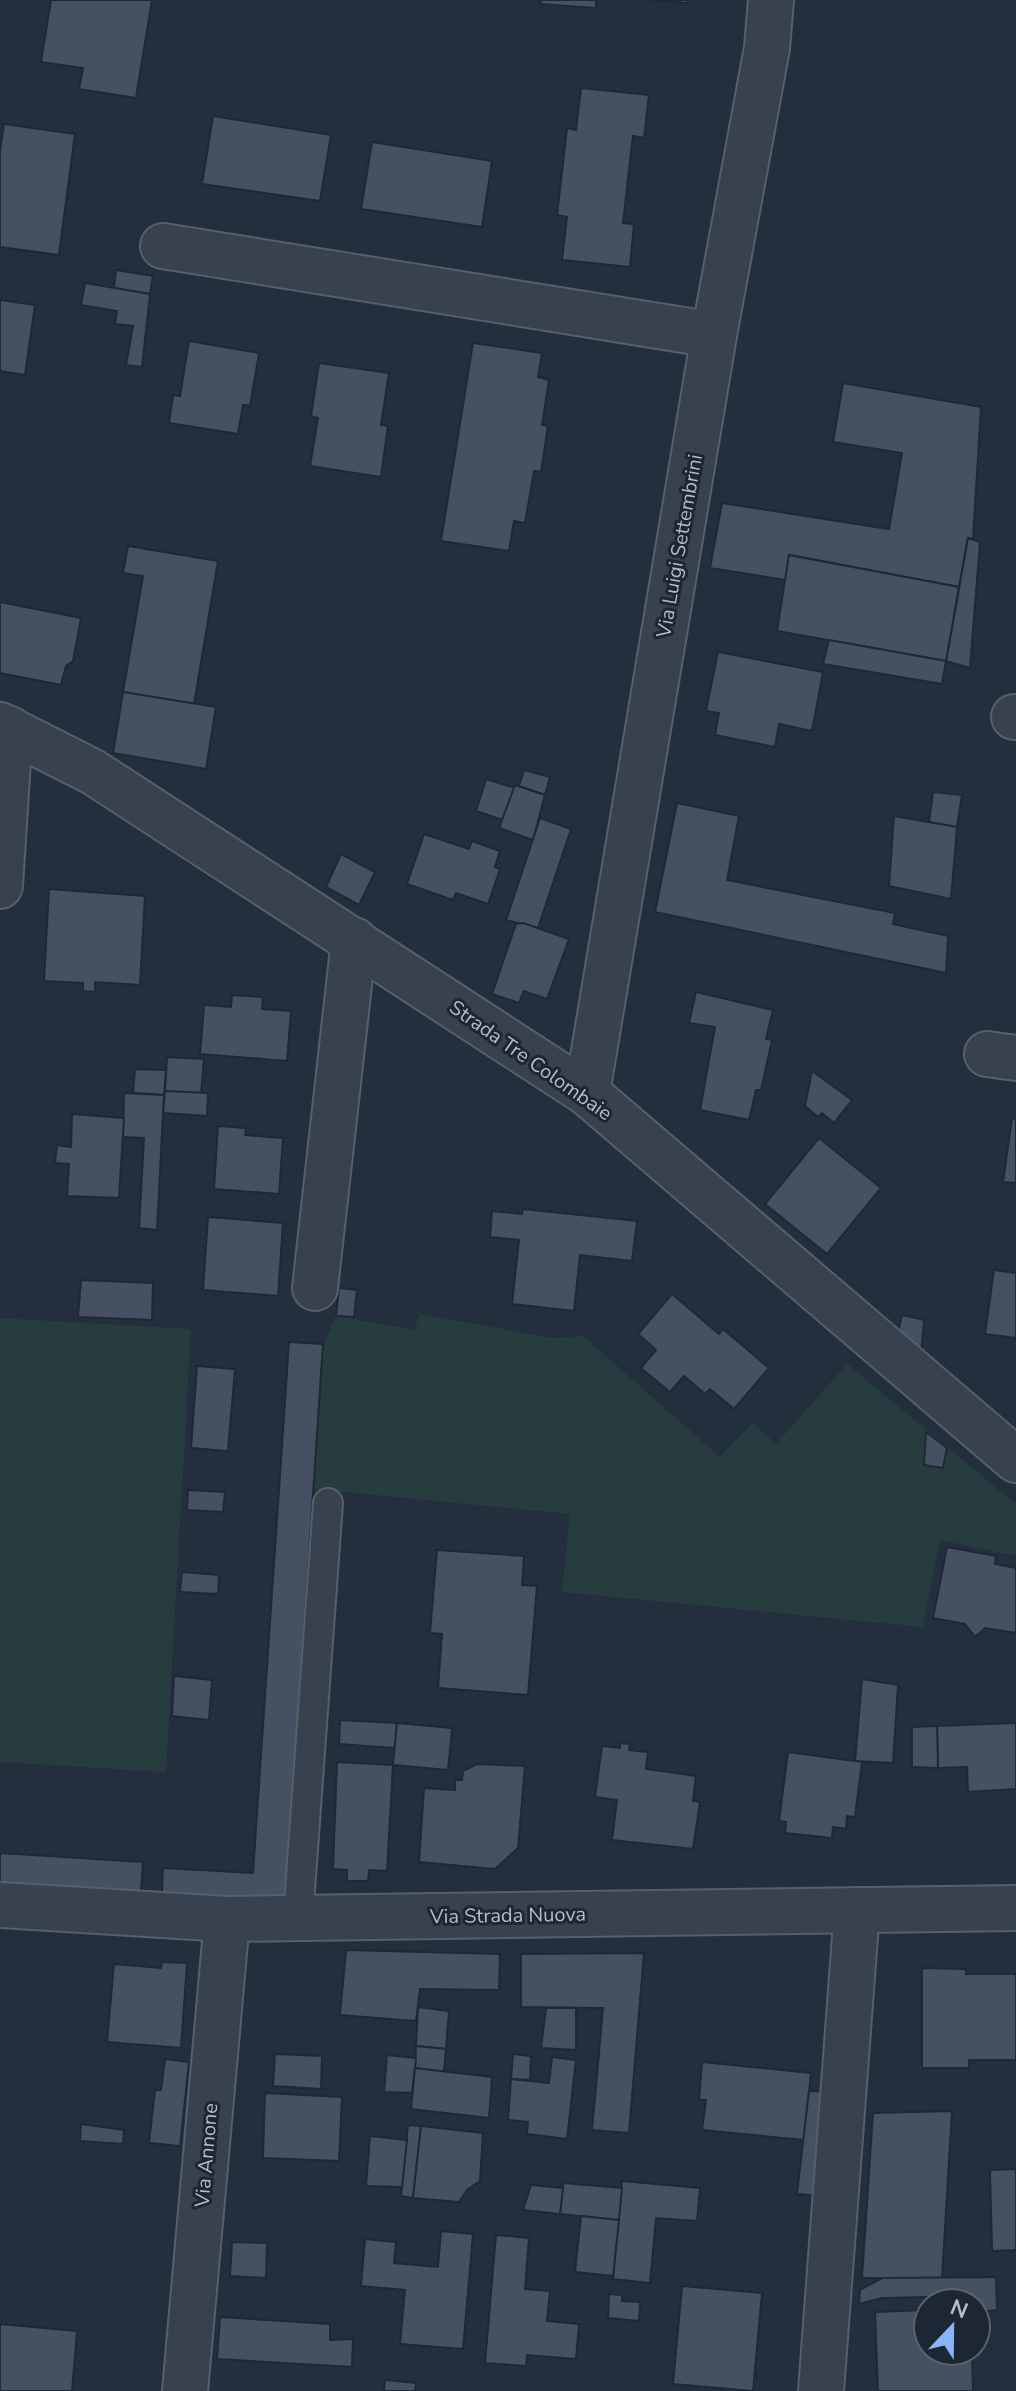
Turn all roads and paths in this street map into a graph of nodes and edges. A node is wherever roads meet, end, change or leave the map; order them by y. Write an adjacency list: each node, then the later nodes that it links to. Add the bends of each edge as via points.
1 (771, 0): 3 (street, Via Luigi Settembrini, via 767,48)
2 (163, 246): 3 (street)
3 (714, 335): 7 (street, Via Luigi Settembrini)
4 (5, 727): 5 (street); 6 (street, Strada Tre Colombaie, via 93,772)
5 (0, 886)
6 (354, 940): 7 (street, Strada Tre Colombaie); 8 (street)
7 (587, 1093): 9 (street, Strada Tre Colombaie)
8 (315, 1288)
9 (1016, 1460)
10 (328, 1503): 14 (lane)
11 (0, 1905): 15 (street, Via Strada Nuova)
12 (1016, 1908): 13 (street, Via Strada Nuova)
13 (857, 1910): 14 (street, Via Strada Nuova); 17 (street)
14 (298, 1918): 15 (street, Via Strada Nuova)
15 (227, 1919): 16 (street, Via Annone)
16 (185, 2391)
17 (821, 2391)

